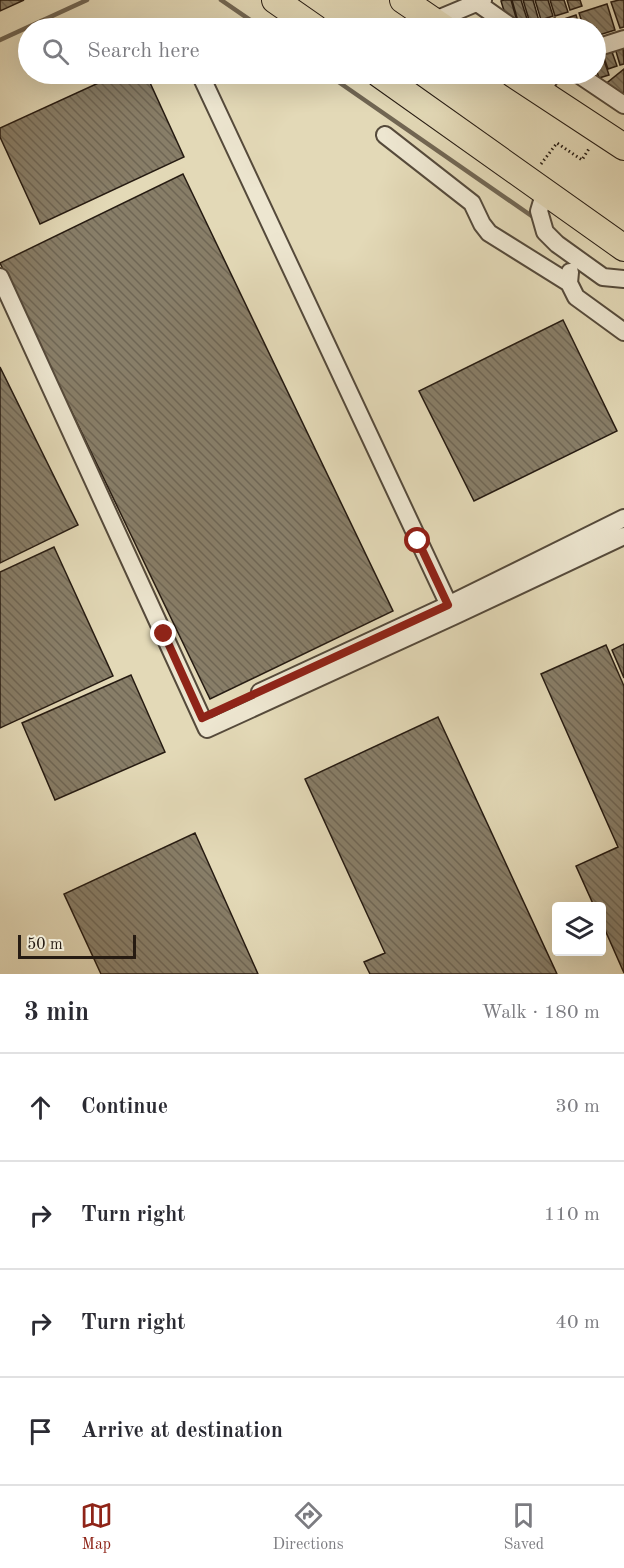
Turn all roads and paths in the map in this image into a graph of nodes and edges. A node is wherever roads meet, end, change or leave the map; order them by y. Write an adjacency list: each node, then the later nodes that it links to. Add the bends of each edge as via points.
1 (275, 0): 4 (highway)
2 (403, 0): 5 (highway)
3 (477, 1): 6 (street); 7 (street)
4 (301, 18)
5 (428, 18)
6 (449, 18)
7 (500, 18)
8 (624, 39): 9 (street)
9 (606, 45)
10 (205, 84): 27 (street)
11 (393, 84): 18 (highway)
12 (547, 84): 15 (highway)
13 (593, 84): 14 (street)
14 (624, 105)
15 (601, 131): 17 (highway); 18 (path, via 582,160 557,143)
16 (385, 135): 23 (street, via 472,203 489,233)
17 (624, 147)
18 (537, 185): 19 (highway); 20 (street, via 545,232)
19 (624, 248)
20 (578, 259): 22 (street, via 603,277); 23 (street)
21 (0, 277): 27 (street, via 204,724)
22 (624, 279)
23 (569, 283): 24 (street, via 576,297)
24 (624, 332)
25 (624, 518): 27 (street)
26 (624, 536): 27 (street)
27 (451, 610)

